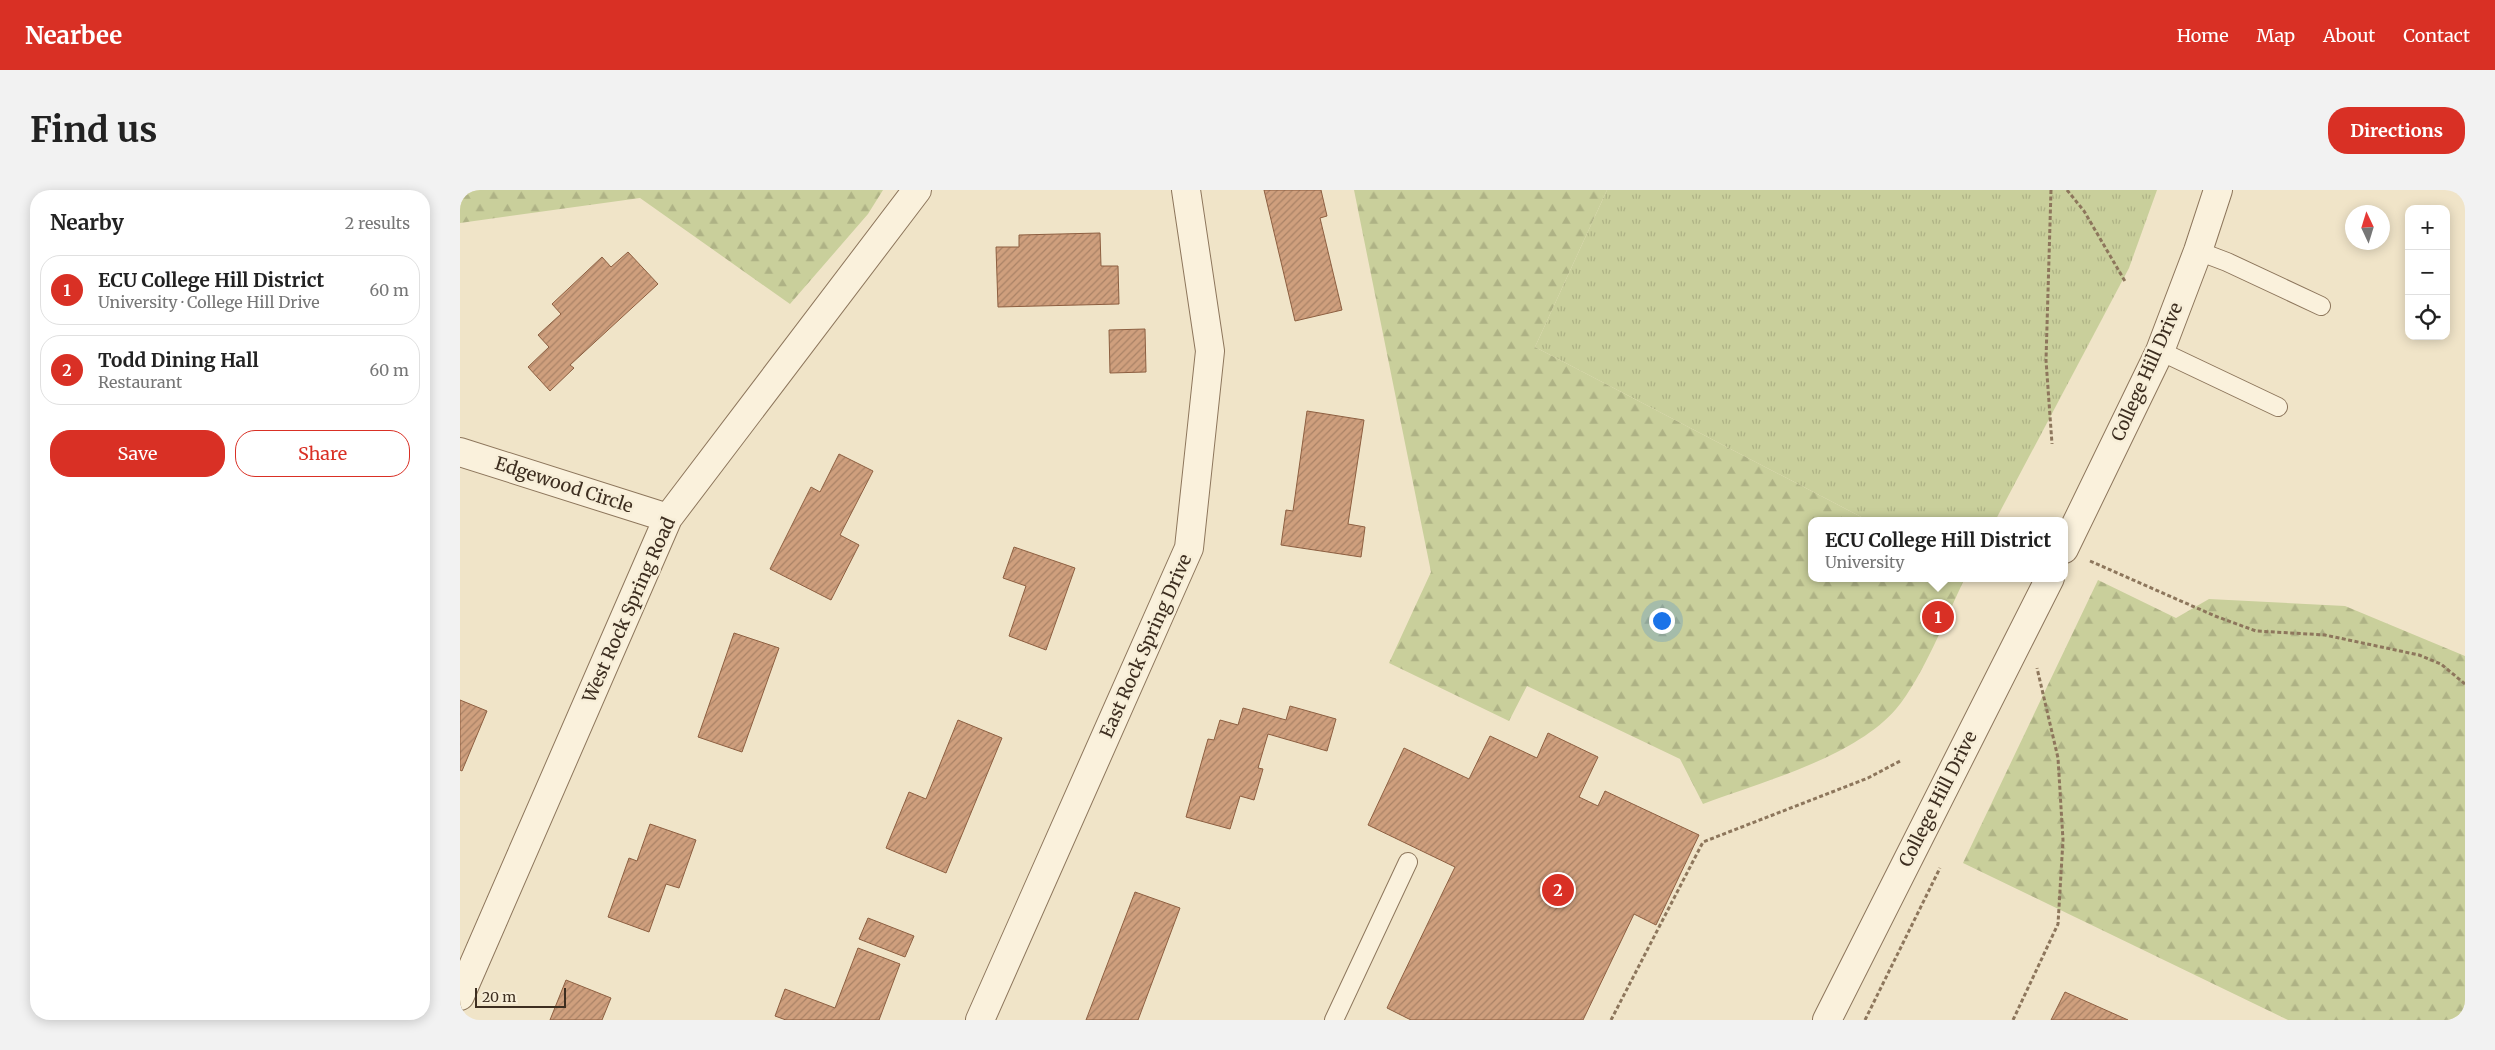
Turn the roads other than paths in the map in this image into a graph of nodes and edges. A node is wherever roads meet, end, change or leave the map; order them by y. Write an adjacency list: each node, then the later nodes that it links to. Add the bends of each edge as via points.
1 (917, 190): 9 (street, West Rock Spring Road)
2 (1186, 190): 14 (street, East Rock Spring Drive, via 1210,351 1189,548)
3 (2218, 190): 4 (street, College Hill Drive)
4 (2198, 251): 5 (lane); 6 (street, College Hill Drive)
5 (2321, 306)
6 (2160, 351): 7 (lane); 10 (street, College Hill Drive)
7 (2278, 407)
8 (460, 452): 9 (street, Edgewood Circle)
9 (668, 518): 13 (street, West Rock Spring Road)
10 (2068, 541)
11 (2048, 582): 16 (street, College Hill Drive)
12 (1408, 862): 15 (lane)
13 (460, 996)
14 (980, 1020)
15 (1334, 1020)
16 (1827, 1020)

